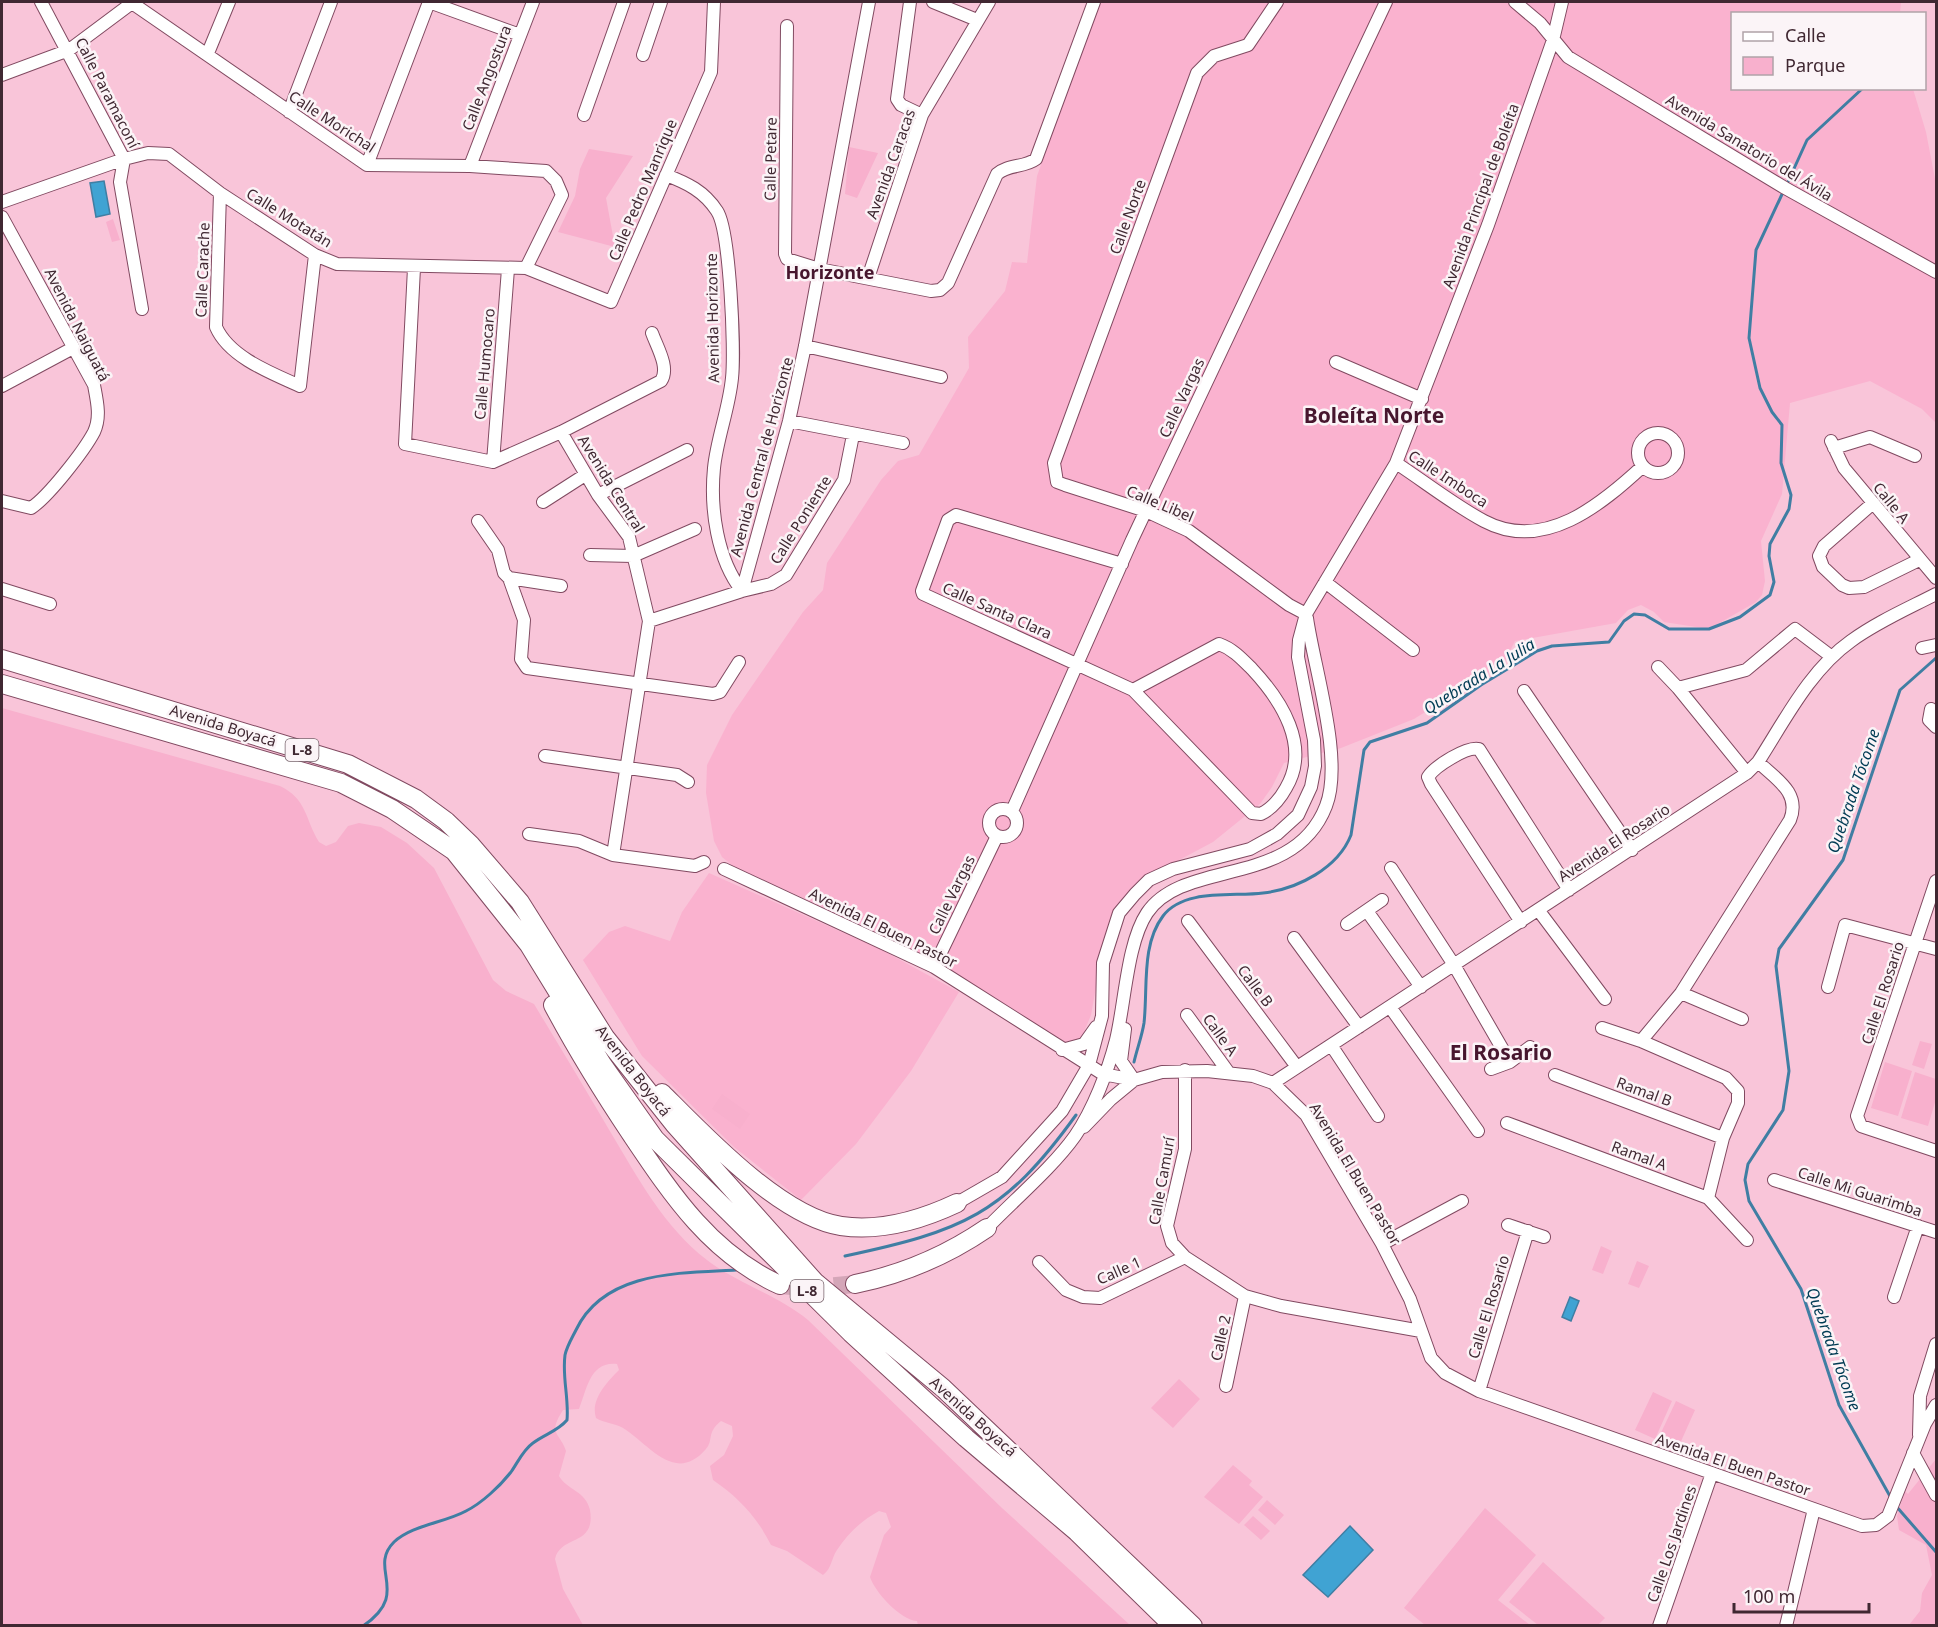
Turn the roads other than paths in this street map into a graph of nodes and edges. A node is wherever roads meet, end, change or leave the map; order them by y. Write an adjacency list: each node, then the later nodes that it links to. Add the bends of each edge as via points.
1 (41, 2): 23 (street, Calle Paramaconí)
2 (132, 2): 23 (street); 24 (street, Calle Morichal)
3 (229, 2): 24 (street)
4 (331, 2): 27 (street)
5 (429, 2): 21 (street); 31 (street)
6 (533, 2): 21 (street, Calle Angostura)
7 (624, 2): 28 (street)
8 (661, 2): 25 (street)
9 (714, 2): 33 (street, Calle Pedro Manrique, via 711,72)
10 (869, 2): 41 (street, Avenida Central de Horizonte)
11 (910, 2): 29 (street, via 897,99)
12 (933, 2): 19 (street)
13 (989, 2): 19 (street, Avenida Caracas)
14 (1094, 2): 43 (street, Calle Petare, via 1036,159 997,174 945,287 931,291)
15 (1277, 2): 62 (street, Calle Norte, via 1248,45 1214,56 1197,73 1054,463)
16 (1386, 2): 67 (street, Calle Vargas)
17 (1515, 2): 22 (street, Avenida Sanatorio del Ávila)
18 (1562, 2): 22 (street, Avenida Principal de Boleíta)
19 (977, 20): 29 (street, Avenida Caracas)
20 (787, 26): 41 (street, Calle Petare, via 785,254 790,262)
21 (520, 35): 32 (street, Calle Angostura)
22 (1553, 40): 42 (street, Avenida Sanatorio del Ávila, via 1568,57 1683,127); 51 (street, Avenida Principal de Boleíta)
23 (69, 50): 26 (street); 30 (street, Calle Paramaconí)
24 (207, 53): 27 (street, Calle Morichal)
25 (643, 55)
26 (2, 75)
27 (289, 112): 31 (street, Calle Morichal)
28 (584, 115)
29 (922, 115): 43 (street, Avenida Caracas)
30 (124, 159): 34 (street, Calle Motatán, via 148,153 169,154); 35 (street, Calle Motatán); 44 (street, Calle Paramaconí, via 120,182)
31 (367, 165): 32 (street, Calle Morichal)
32 (470, 166): 40 (street, Calle Morichal, via 546,171 556,181 562,195)
33 (666, 175): 40 (street, Calle Pedro Manrique, via 611,302); 79 (street, Avenida Horizonte, via 701,192 718,211 726,233 732,368 714,467 714,491 725,566)
34 (220, 193): 37 (street, Calle Motatán); 37 (street, Calle Carache, via 216,327 222,342 300,386)
35 (2, 202)
36 (2, 217): 47 (street, Avenida Naiguatá)
37 (315, 255): 38 (street, Calle Motatán, via 337,264)
38 (414, 268): 39 (street, Calle Motatán); 58 (street, via 405,444)
39 (508, 268): 40 (street, Calle Motatán); 58 (street, Calle Humocaro)
40 (526, 268)
41 (819, 269): 43 (street, Calle Petare); 46 (street, Avenida Central de Horizonte)
42 (1936, 272)
43 (868, 279)
44 (142, 309)
45 (652, 333): 53 (street, via 664,367 661,381)
46 (806, 346): 49 (street); 52 (street, Avenida Central de Horizonte)
47 (73, 348): 50 (street); 64 (street, Avenida Naiguatá, via 94,385 99,411 94,431 43,500 31,508)
48 (1336, 362): 51 (street)
49 (942, 377)
50 (2, 386)
51 (1422, 399): 59 (street, Avenida Principal de Boleíta)
52 (789, 421): 54 (street); 79 (street, Avenida Central de Horizonte)
53 (561, 432): 58 (street); 61 (street, Avenida Central)
54 (853, 435): 55 (street); 79 (street, Calle Poniente, via 844,480 786,574 771,584)
55 (903, 443)
56 (687, 450): 63 (street)
57 (1915, 456): 66 (street, Calle A, via 1870,437 1833,444 1844,468)
58 (493, 462)
59 (1396, 463): 60 (street, Calle Imboca, via 1484,521 1520,530 1561,525 1585,513); 76 (street)
60 (1643, 466)
61 (585, 475): 63 (street, Avenida Central); 65 (street)
62 (1054, 477): 67 (street, Calle Libel, via 1065,485)
63 (598, 495): 71 (street, Avenida Central, via 629,537)
64 (2, 501)
65 (543, 502)
66 (1872, 504): 72 (street, Calle A); 72 (street, via 1824,546 1819,556 1823,567 1842,585 1857,588)
67 (1146, 511): 73 (street, Calle Vargas); 82 (street, Calle Libel, via 1189,531)
68 (478, 521): 74 (street, via 498,550)
69 (695, 529): 71 (street)
70 (590, 555): 71 (street)
71 (633, 556): 83 (street, Avenida Central)
72 (1919, 560): 75 (street, Calle A)
73 (1122, 564): 90 (street, Calle Vargas); 90 (street, Calle Santa Clara, via 956,515 948,519 922,587 923,594)
74 (509, 578): 77 (street); 92 (street, via 524,620 524,666)
75 (1936, 578)
76 (1325, 582): 82 (street); 86 (street)
77 (561, 586)
78 (2, 589): 81 (street)
79 (742, 591): 83 (street)
80 (1936, 594): 88 (street, Avenida El Rosario, via 1877,624)
81 (50, 604)
82 (1306, 614): 132 (street, via 1329,731 1332,780 1318,824 1287,854 1228,875 1178,887 1161,897 1147,914 1132,947); 135 (street, via 1298,657 1314,740 1315,766 1311,787 1298,815 1277,834 1250,849 1173,869 1149,880 1135,894 1119,913 1103,963)
83 (649, 621): 92 (street)
84 (1936, 645): 85 (street)
85 (1922, 648)
86 (1413, 650)
87 (2, 657): 139 (highway, Avenida Boyacá / L-8, via 98,690 348,764 416,799 471,845 520,902)
88 (1832, 657): 94 (street, via 1794,629 1746,670); 102 (street, Avenida El Rosario)
89 (739, 662): 92 (street, via 717,694)
90 (1077, 663): 96 (street, Calle Santa Clara); 106 (street, Calle Vargas)
91 (1658, 667): 94 (street)
92 (638, 683): 103 (street)
93 (2, 684): 98 (highway, Avenida Boyacá / L-8)
94 (1678, 688): 104 (street)
95 (2, 690): 98 (highway)
96 (1133, 690): 96 (street, Calle Santa Clara, via 1252,813 1261,814 1279,800 1294,775 1293,734 1279,700 1240,657 1220,644)
97 (1524, 691): 109 (street)
98 (57, 701): 117 (highway, Avenida Boyacá / L-8, via 341,783 392,809 454,851)
99 (1931, 710): 100 (street, via 1929,720)
100 (1936, 726)
101 (545, 756): 103 (street)
102 (1758, 762): 104 (street, Avenida El Rosario); 130 (street, via 1789,791 1793,811)
103 (626, 768): 105 (street, via 677,775); 110 (street)
104 (1747, 773): 109 (street, Avenida El Rosario)
105 (688, 782)
106 (1012, 811): 108 (street, Calle Vargas, via 1017,819 1014,832 1006,837); 108 (street, via 1003,808 991,814 988,826)
107 (529, 834): 110 (street, via 579,841)
108 (997, 836): 127 (street, Calle Vargas)
109 (1632, 850): 115 (street, Avenida El Rosario)
110 (613, 855): 111 (street, via 695,867)
111 (704, 862)
112 (1391, 868): 126 (street)
113 (724, 869): 127 (street, Avenida El Buen Pastor)
114 (1936, 881): 124 (street, Calle El Rosario)
115 (1569, 890): 119 (street, Avenida El Rosario); 121 (street, via 1479,749 1469,750 1432,771 1428,777)
116 (1382, 900): 118 (street)
117 (500, 906): 175 (highway, via 586,1066 666,1186 691,1219 742,1263); 188 (highway, Avenida Boyacá / L-8, via 655,1139 851,1333 1077,1532)
118 (1366, 910): 122 (street); 128 (street)
119 (1539, 911): 121 (street, Avenida El Rosario); 131 (street)
120 (1188, 921): 146 (street, Calle B)
121 (1521, 922): 126 (street, Avenida El Rosario)
122 (1347, 924)
123 (1294, 938): 137 (street)
124 (1915, 942): 125 (street); 129 (street, via 1845,925); 159 (street, Calle El Rosario, via 1857,1116 1861,1126)
125 (1936, 949)
126 (1454, 965): 128 (street, Avenida El Rosario); 144 (street)
127 (934, 967): 143 (street, Avenida El Buen Pastor)
128 (1421, 987): 133 (street, Avenida El Rosario)
129 (1828, 987)
130 (1681, 993): 136 (street); 140 (street)
131 (1605, 999)
132 (1125, 1003): 150 (street); 152 (street, via 1121,1061)
133 (1390, 1007): 137 (street, Avenida El Rosario); 156 (street)
134 (1186, 1015): 149 (street, Calle A)
135 (1102, 1016): 143 (street, via 1084,1044); 145 (street)
136 (1742, 1019)
137 (1359, 1028): 141 (street, Avenida El Rosario)
138 (1602, 1028): 140 (street)
139 (605, 1037): 163 (highway, via 736,1164 796,1209 818,1220 841,1226 876,1227 907,1223); 189 (highway, Avenida Boyacá / L-8, via 710,1166 815,1282 943,1388)
140 (1641, 1041): 158 (street, via 1733,1083 1738,1090 1738,1103)
141 (1331, 1045): 146 (street, Avenida El Rosario); 154 (street)
142 (1530, 1047): 144 (street)
143 (1062, 1050): 145 (street, Avenida El Buen Pastor)
144 (1510, 1062): 147 (street)
145 (1089, 1065): 150 (street, Avenida El Buen Pastor); 163 (street, via 1062,1111 1035,1143 1002,1177)
146 (1298, 1067): 153 (street, Avenida El Rosario)
147 (1491, 1069)
148 (1185, 1070): 149 (street, Avenida El Buen Pastor); 152 (street, Avenida El Buen Pastor); 172 (street, Calle Camurí, via 1185,1149 1167,1226 1172,1243)
149 (1229, 1073): 153 (street, Avenida El Buen Pastor)
150 (1103, 1074): 152 (street, Avenida El Buen Pastor); 157 (street)
151 (1554, 1075): 158 (street, Ramal B)
152 (1134, 1080): 157 (street)
153 (1274, 1083): 171 (street, Avenida El Buen Pastor, via 1306,1115)
154 (1378, 1116)
155 (1507, 1123): 161 (street, Ramal A)
156 (1478, 1131)
157 (1075, 1136): 166 (street)
158 (1723, 1138): 161 (street)
159 (1936, 1151)
160 (1774, 1180): 165 (street, Calle Mi Guarimba)
161 (1708, 1198): 170 (street, Ramal A)
162 (1462, 1201): 171 (street)
163 (957, 1203)
164 (1508, 1225): 167 (street)
165 (1918, 1226): 168 (street, Calle Mi Guarimba); 177 (street)
166 (987, 1228): 174 (highway, via 920,1266)
167 (1528, 1232): 169 (street); 181 (street, Calle El Rosario)
168 (1936, 1232)
169 (1544, 1237)
170 (1747, 1240)
171 (1382, 1244): 178 (street, Avenida El Buen Pastor, via 1410,1299)
172 (1185, 1257): 173 (street, Calle 1, via 1100,1298 1066,1290); 176 (street, Calle Camurí)
173 (1039, 1262)
174 (855, 1284)
175 (780, 1285)
176 (1245, 1296): 178 (street, Calle Camurí); 180 (street, Calle 2)
177 (1894, 1297)
178 (1421, 1331): 181 (street, Avenida El Buen Pastor, via 1427,1351 1439,1369)
179 (1936, 1344): 183 (street, via 1920,1396)
180 (1226, 1386)
181 (1479, 1391): 185 (street, Avenida El Buen Pastor)
182 (1936, 1405): 183 (street)
183 (1919, 1439): 184 (street)
184 (1913, 1453): 186 (street); 187 (street, Avenida El Buen Pastor, via 1888,1516 1876,1524 1853,1524)
185 (1712, 1473): 187 (street, Avenida El Buen Pastor); 190 (street, Calle Los Jardines)
186 (1936, 1495)
187 (1814, 1509): 191 (street)
188 (1173, 1626)
189 (1193, 1626)
190 (1659, 1626)
191 (1786, 1626)

